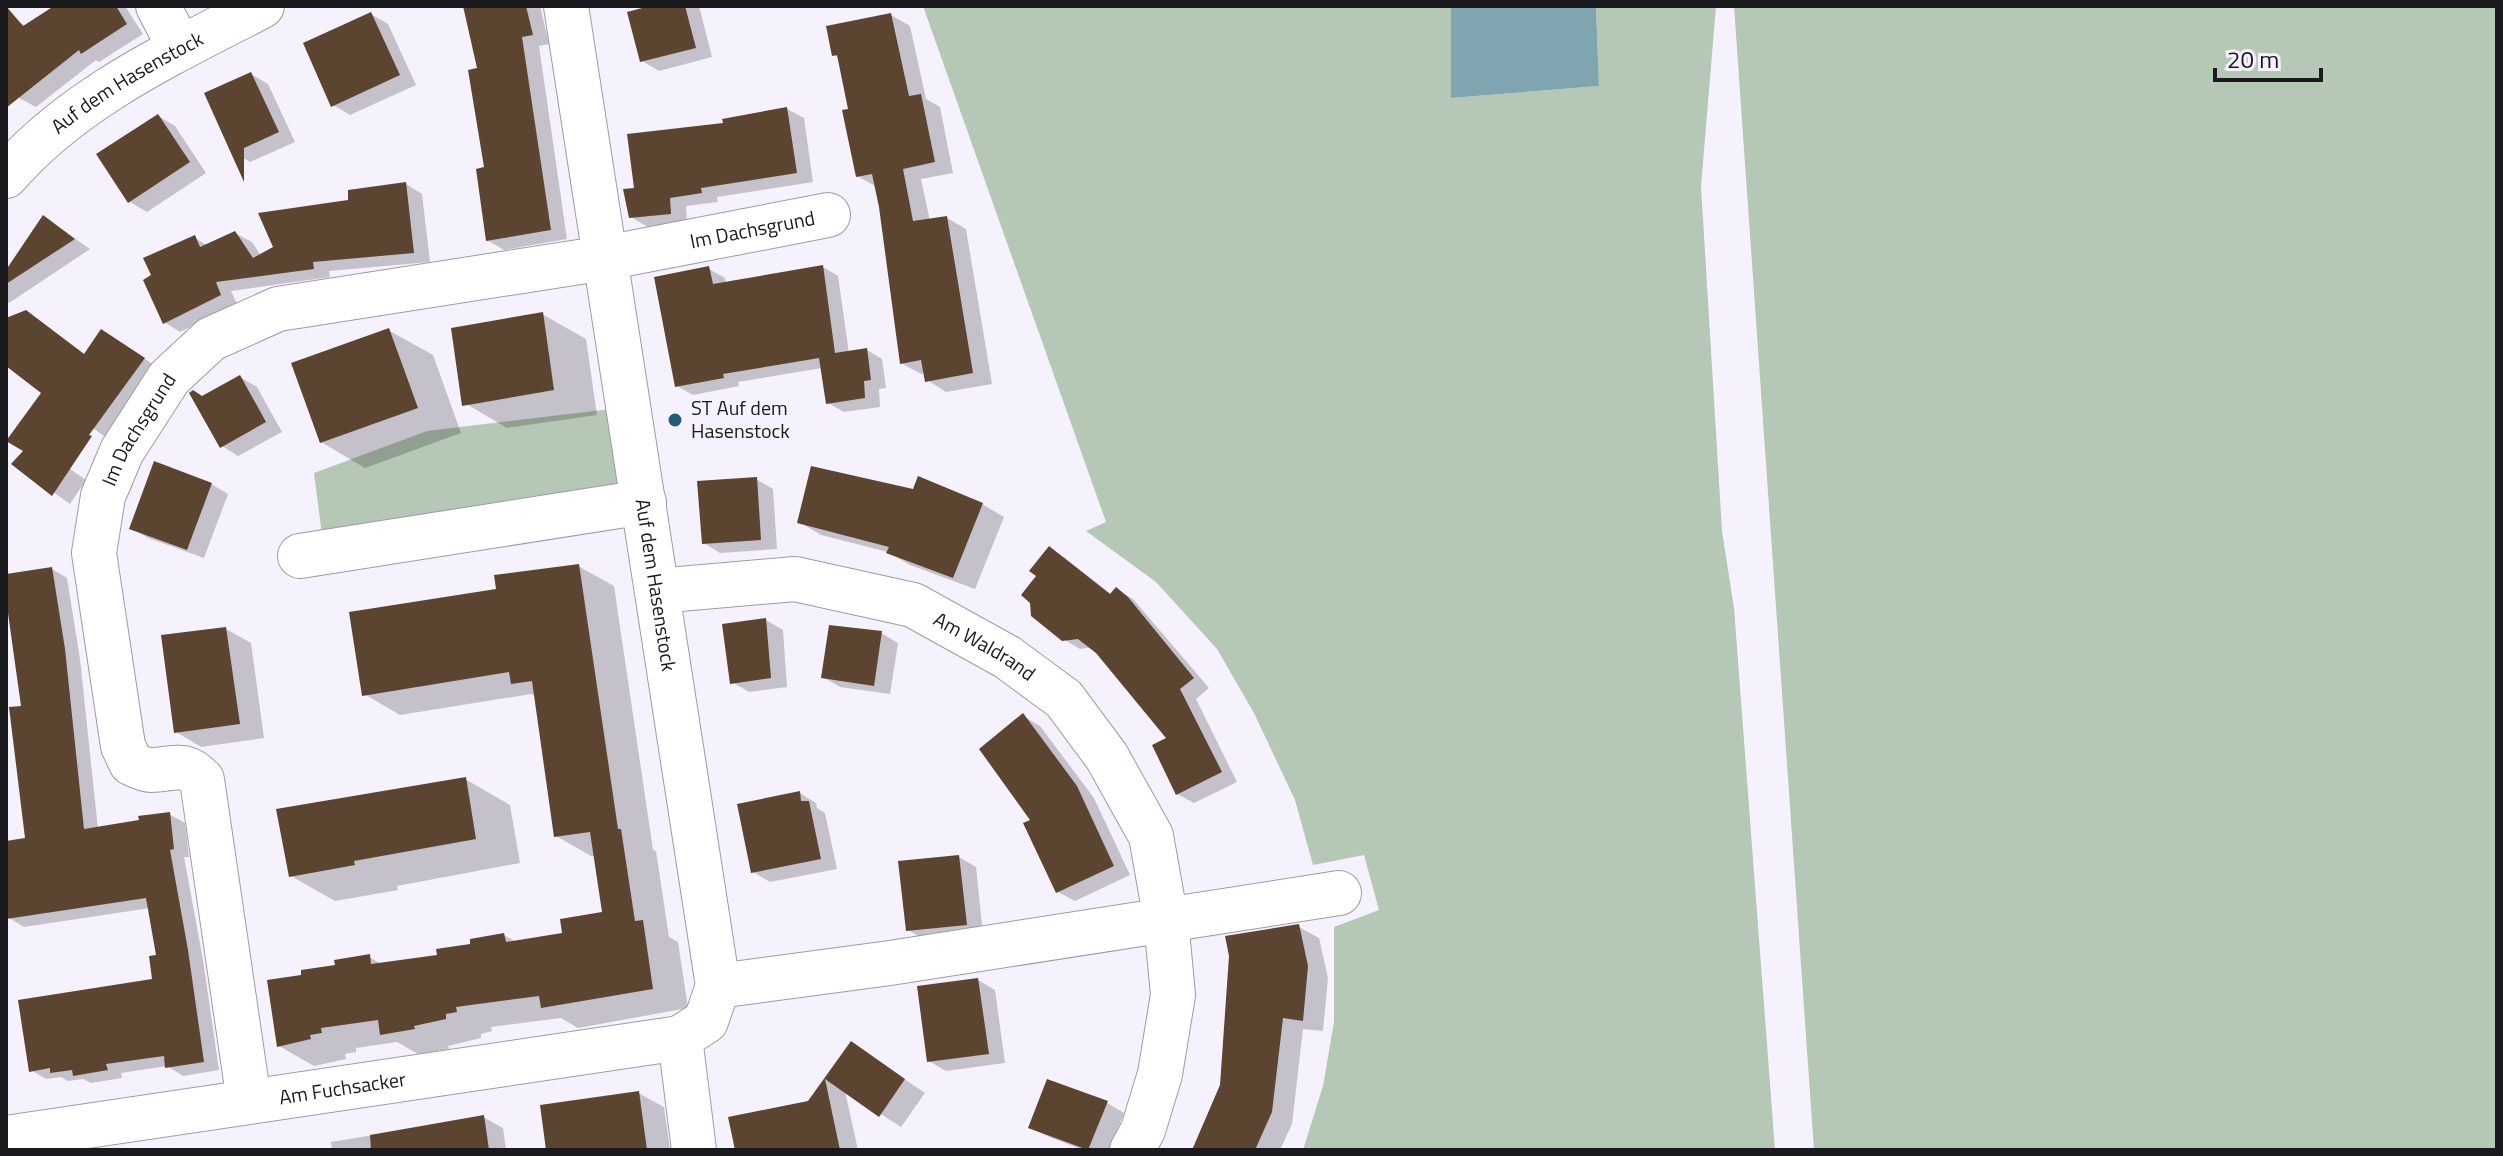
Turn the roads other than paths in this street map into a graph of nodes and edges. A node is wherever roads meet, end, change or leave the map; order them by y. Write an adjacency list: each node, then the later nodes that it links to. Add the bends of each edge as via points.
1 (158, 6): 4 (street)
2 (262, 6): 4 (street, Auf dem Hasenstock)
3 (566, 6): 7 (street, Auf dem Hasenstock)
4 (180, 48): 5 (street, Auf dem Hasenstock, via 93,98 29,149)
5 (6, 176)
6 (828, 215): 7 (street, Im Dachsgrund)
7 (605, 258): 8 (street, Auf dem Hasenstock); 15 (street, Im Dachsgrund, via 278,309 211,339 169,378 122,451 103,496 94,553 123,746 131,763 147,770 173,766 193,770 202,780)
8 (644, 502): 9 (street); 10 (street, Auf dem Hasenstock)
9 (300, 556)
10 (657, 591): 12 (street, Am Waldrand, via 795,579 913,605 1007,657 1064,699 1107,757 1151,836); 13 (street, Auf dem Hasenstock)
11 (1339, 893): 12 (street)
12 (1166, 920): 13 (street); 18 (street, Am Waldrand, via 1173,995 1160,1074)
13 (718, 986): 14 (street, via 706,1021)
14 (680, 1038): 15 (street, Am Fuchsacker); 17 (street)
15 (249, 1101): 16 (street, Am Fuchsacker)
16 (6, 1138)
17 (694, 1150)
18 (1132, 1150)

